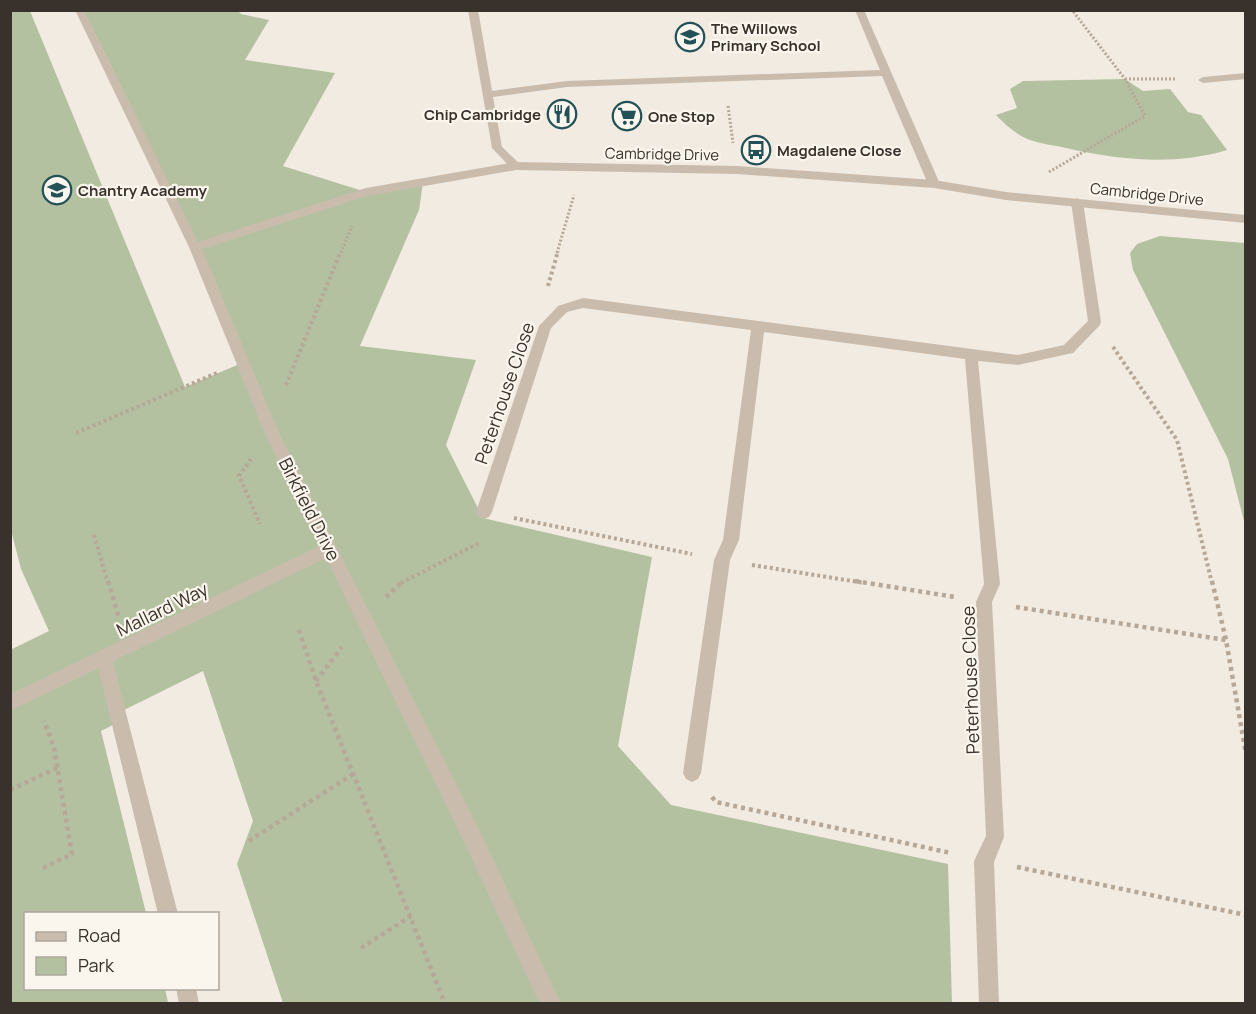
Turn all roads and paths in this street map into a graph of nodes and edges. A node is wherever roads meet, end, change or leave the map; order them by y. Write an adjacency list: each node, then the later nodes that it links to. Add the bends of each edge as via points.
1 (79, 10): 19 (street, Birkfield Drive)
2 (473, 10): 10 (street)
3 (860, 10): 5 (street)
4 (1072, 10): 8 (path)
5 (887, 73): 7 (street); 13 (street)
6 (1245, 76): 9 (street)
7 (724, 78): 10 (street, via 567,84); 12 (path)
8 (1125, 79): 9 (path); 16 (path, via 1146,117)
9 (1203, 80)
10 (489, 94): 11 (street, via 497,148)
11 (516, 166): 12 (street, Cambridge Drive); 15 (street, Cambridge Drive)
12 (737, 170): 13 (street, Cambridge Drive)
13 (934, 184): 16 (street, Cambridge Drive)
14 (576, 188): 20 (path, via 547,287)
15 (366, 192): 19 (street, Cambridge Drive); 25 (path)
16 (1006, 196): 17 (street, Cambridge Drive)
17 (1077, 202): 18 (street, Cambridge Drive); 21 (street)
18 (1245, 219)
19 (195, 247): 24 (street, Birkfield Drive)
20 (563, 309): 22 (street, via 583,303); 27 (street, Peterhouse Close, via 545,326)
21 (1095, 322): 23 (street, via 1068,349 1018,360); 35 (path, via 1177,440)
22 (758, 325): 23 (street); 31 (street, via 731,540)
23 (971, 355): 32 (street, Peterhouse Close, via 992,584)
24 (243, 363): 25 (street, Birkfield Drive); 26 (path)
25 (271, 431): 28 (path, via 239,476); 30 (street, Birkfield Drive)
26 (76, 433)
27 (484, 512): 31 (path); 33 (path, via 490,538 402,582)
28 (260, 524)
29 (94, 536): 36 (path)
30 (329, 549): 33 (street, Birkfield Drive); 36 (street, Mallard Way)
31 (722, 560): 32 (path); 43 (street)
32 (984, 602): 35 (path); 53 (street, Peterhouse Close, via 995,837 984,861)
33 (364, 617): 38 (path); 52 (street, Birkfield Drive)
34 (299, 630): 38 (path)
35 (1226, 640): 41 (path)
36 (128, 647): 37 (street, Mallard Way)
37 (104, 659): 39 (street, Mallard Way); 48 (street)
38 (316, 681): 44 (path)
39 (33, 692): 40 (street, Mallard Way); 42 (path, via 54,748)
40 (10, 703)
41 (1245, 754)
42 (57, 768): 45 (path); 47 (path, via 72,854)
43 (692, 773)
44 (353, 774): 46 (path); 49 (path)
45 (10, 790)
46 (249, 841)
47 (43, 868)
48 (167, 912)
49 (411, 916): 50 (path); 51 (path)
50 (361, 948)
51 (445, 1004)
52 (551, 1004)
53 (989, 1004)

